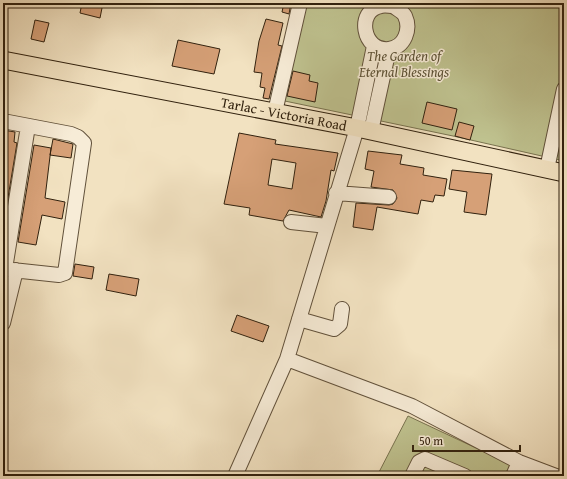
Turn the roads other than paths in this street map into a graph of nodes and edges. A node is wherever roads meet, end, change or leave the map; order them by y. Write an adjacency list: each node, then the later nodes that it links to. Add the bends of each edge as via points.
1 (300, 3): 7 (street)
2 (394, 4): 3 (street, via 380,6 371,11 364,24 366,36); 4 (street, via 405,14 409,29 403,42)
3 (374, 46): 4 (street); 10 (street)
4 (389, 49): 10 (street)
5 (3, 60): 7 (main road, Tarlac - Victoria Road)
6 (564, 89): 11 (street)
7 (275, 112): 10 (main road, Tarlac - Victoria Road)
8 (3, 121): 9 (street)
9 (28, 126): 17 (street); 17 (street, via 71,134 84,143 65,273 59,275)
10 (364, 129): 11 (main road, Tarlac - Victoria Road); 13 (street)
11 (547, 169): 12 (main road, Tarlac - Victoria Road)
12 (564, 173)
13 (336, 193): 14 (street); 16 (street)
14 (389, 197)
15 (291, 222): 16 (street)
16 (327, 226): 19 (street)
17 (8, 269): 20 (street)
18 (342, 309): 19 (street, via 340,324 334,329)
19 (299, 319): 21 (street)
20 (3, 323)
21 (287, 360): 22 (street, via 412,406); 23 (street)
22 (525, 468): 26 (street); 27 (street)
23 (235, 476)
24 (412, 476): 25 (street, via 419,462 425,459)
25 (465, 476)
26 (513, 476)
27 (556, 476)

